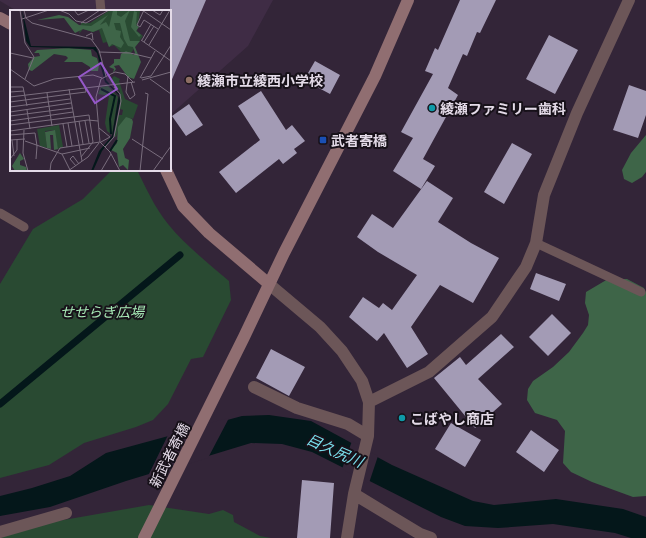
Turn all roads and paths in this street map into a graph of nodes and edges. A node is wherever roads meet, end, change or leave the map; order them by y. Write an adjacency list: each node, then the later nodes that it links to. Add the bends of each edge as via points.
1 (100, 0): 4 (lane)
2 (629, 0): 10 (street, via 577,113 544,195)
3 (405, 1): 11 (street, 新武者寄橋, via 375,76)
4 (101, 10)
5 (0, 18): 6 (street)
6 (10, 23)
7 (166, 171): 11 (street, via 184,206 209,233)
8 (0, 213): 9 (lane)
9 (24, 228)
10 (536, 243): 12 (lane); 14 (street, via 526,267 492,317 429,372)
11 (269, 284): 14 (street, via 320,327 342,351 362,381); 19 (street, 新武者寄橋)
12 (641, 292)
13 (254, 387): 15 (street, via 297,408 348,424)
14 (369, 402): 15 (street)
15 (368, 439): 16 (street)
16 (355, 489): 20 (street); 21 (street, via 420,534)
17 (66, 513): 18 (street)
18 (0, 532)
19 (144, 538)
20 (347, 538)
21 (431, 538)

